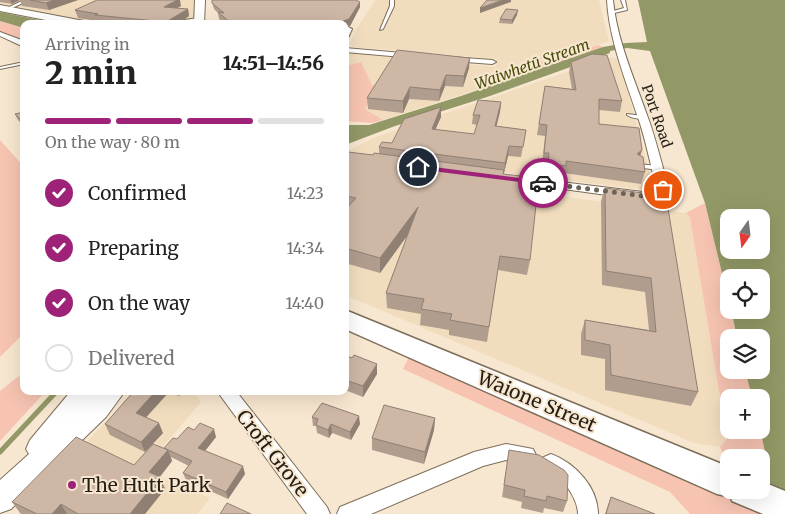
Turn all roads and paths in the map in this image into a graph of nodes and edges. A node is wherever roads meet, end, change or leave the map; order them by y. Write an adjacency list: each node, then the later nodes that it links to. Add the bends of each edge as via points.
1 (27, 0): 6 (lane)
2 (200, 0): 9 (main road)
3 (392, 0): 10 (lane)
4 (610, 0): 7 (street, Port Road)
5 (623, 0): 7 (lane, via 626,10)
6 (3, 8): 8 (main road)
7 (612, 13): 20 (street, Port Road, via 632,89)
8 (64, 20)
9 (199, 20)
10 (381, 29)
11 (0, 34): 12 (street)
12 (20, 42)
13 (349, 50): 14 (street)
14 (423, 56)
15 (443, 58): 16 (street)
16 (492, 62)
17 (20, 65): 18 (lane)
18 (0, 68)
19 (628, 115): 20 (lane)
20 (643, 117): 22 (street, Port Road, via 645,135)
21 (638, 166): 22 (lane)
22 (658, 168): 23 (street, Port Road, via 663,190 653,196)
23 (513, 180)
24 (349, 322): 27 (main road, Waione Street)
25 (229, 395): 31 (street, Croft Grove)
26 (103, 396): 28 (main road)
27 (720, 479)
28 (4, 494)
29 (766, 499): 30 (main road)
30 (785, 507)
31 (320, 514)
32 (348, 514): 33 (street, via 481,458 506,452 539,456 569,474 588,503)
33 (588, 514)

